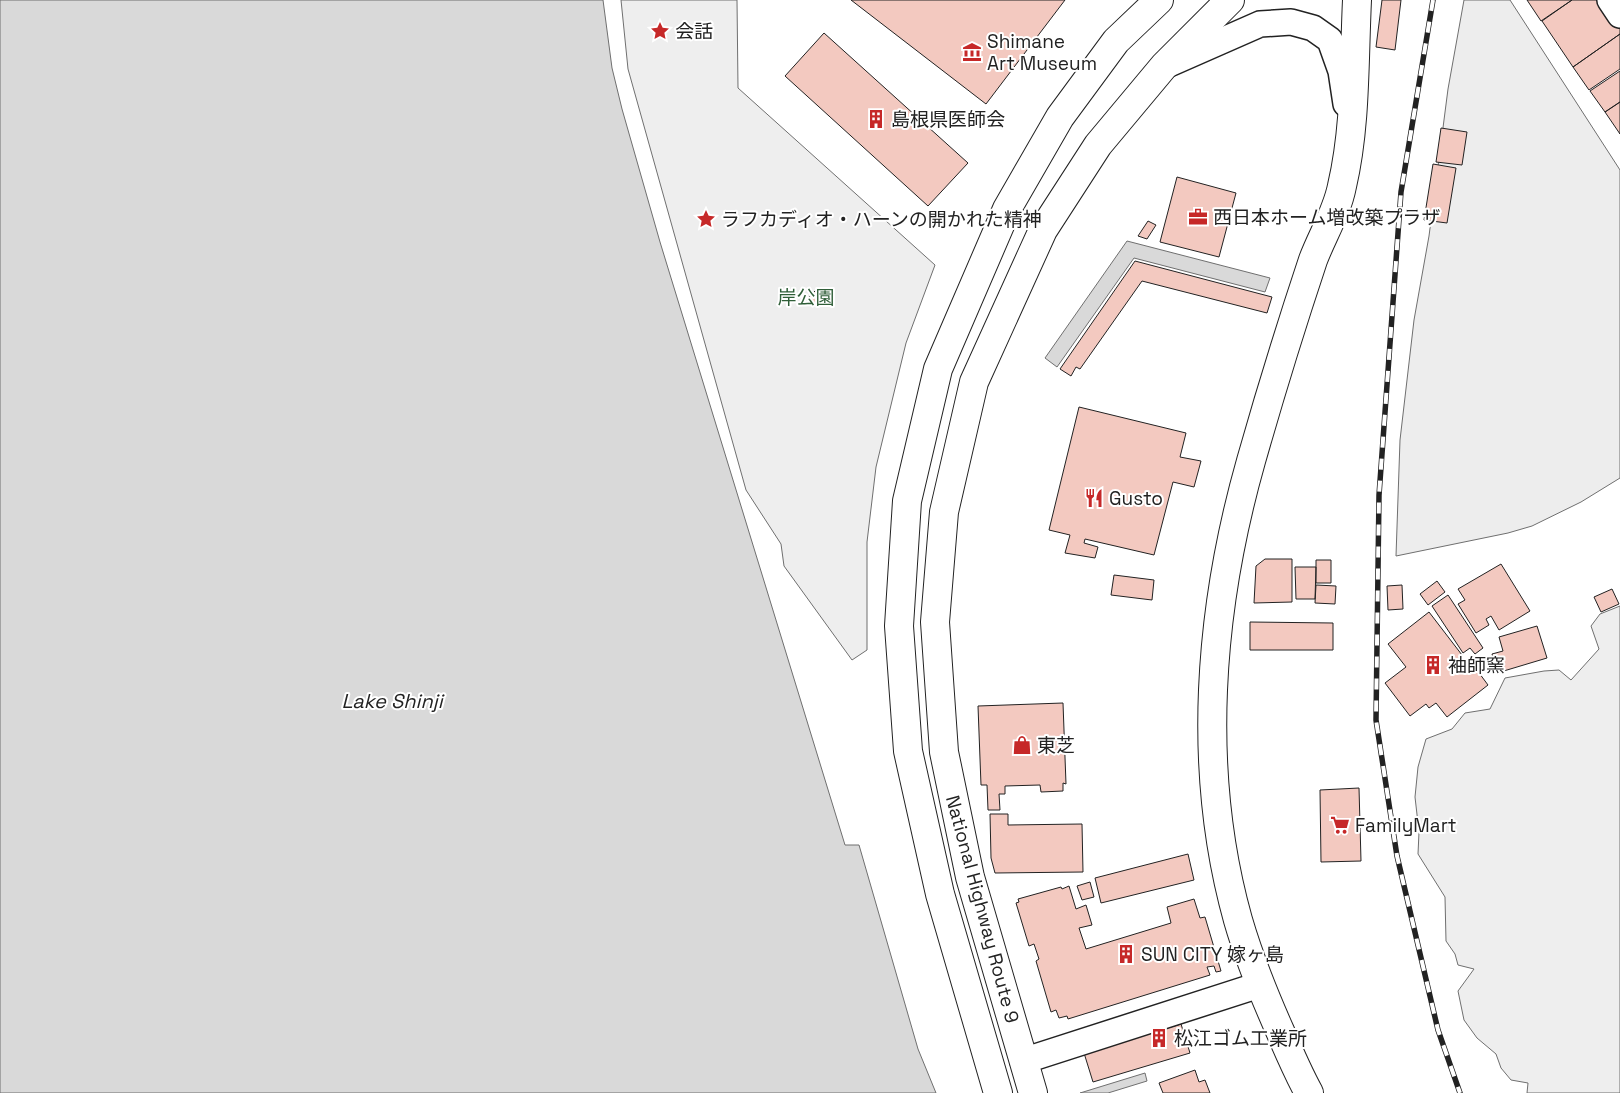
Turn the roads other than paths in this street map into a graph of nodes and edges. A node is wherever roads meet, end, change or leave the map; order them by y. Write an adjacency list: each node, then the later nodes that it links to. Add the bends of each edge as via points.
1 (1159, 0): 10 (main road, National Highway Route 9, via 1116,41 1065,109 1007,209 938,369 907,501 899,626 908,751 940,894)
2 (1230, 0): 6 (main road, National Highway Route 9)
3 (1357, 0): 7 (main road)
4 (1610, 0): 5 (street)
5 (1620, 14)
6 (1164, 66): 7 (street, via 1260,24 1291,22 1313,28 1330,40 1341,71); 9 (main road, National Highway Route 9, via 1098,145 1043,230 974,382 944,512 935,622 944,752 970,877)
7 (1351, 131): 8 (main road, via 1342,189 1314,258 1251,463 1229,556 1217,629 1213,690 1214,784 1226,869)
8 (1259, 985): 9 (street); 12 (main road)
9 (1023, 1061): 11 (main road, National Highway Route 9)
10 (998, 1093)
11 (1033, 1093)
12 (1309, 1093)

